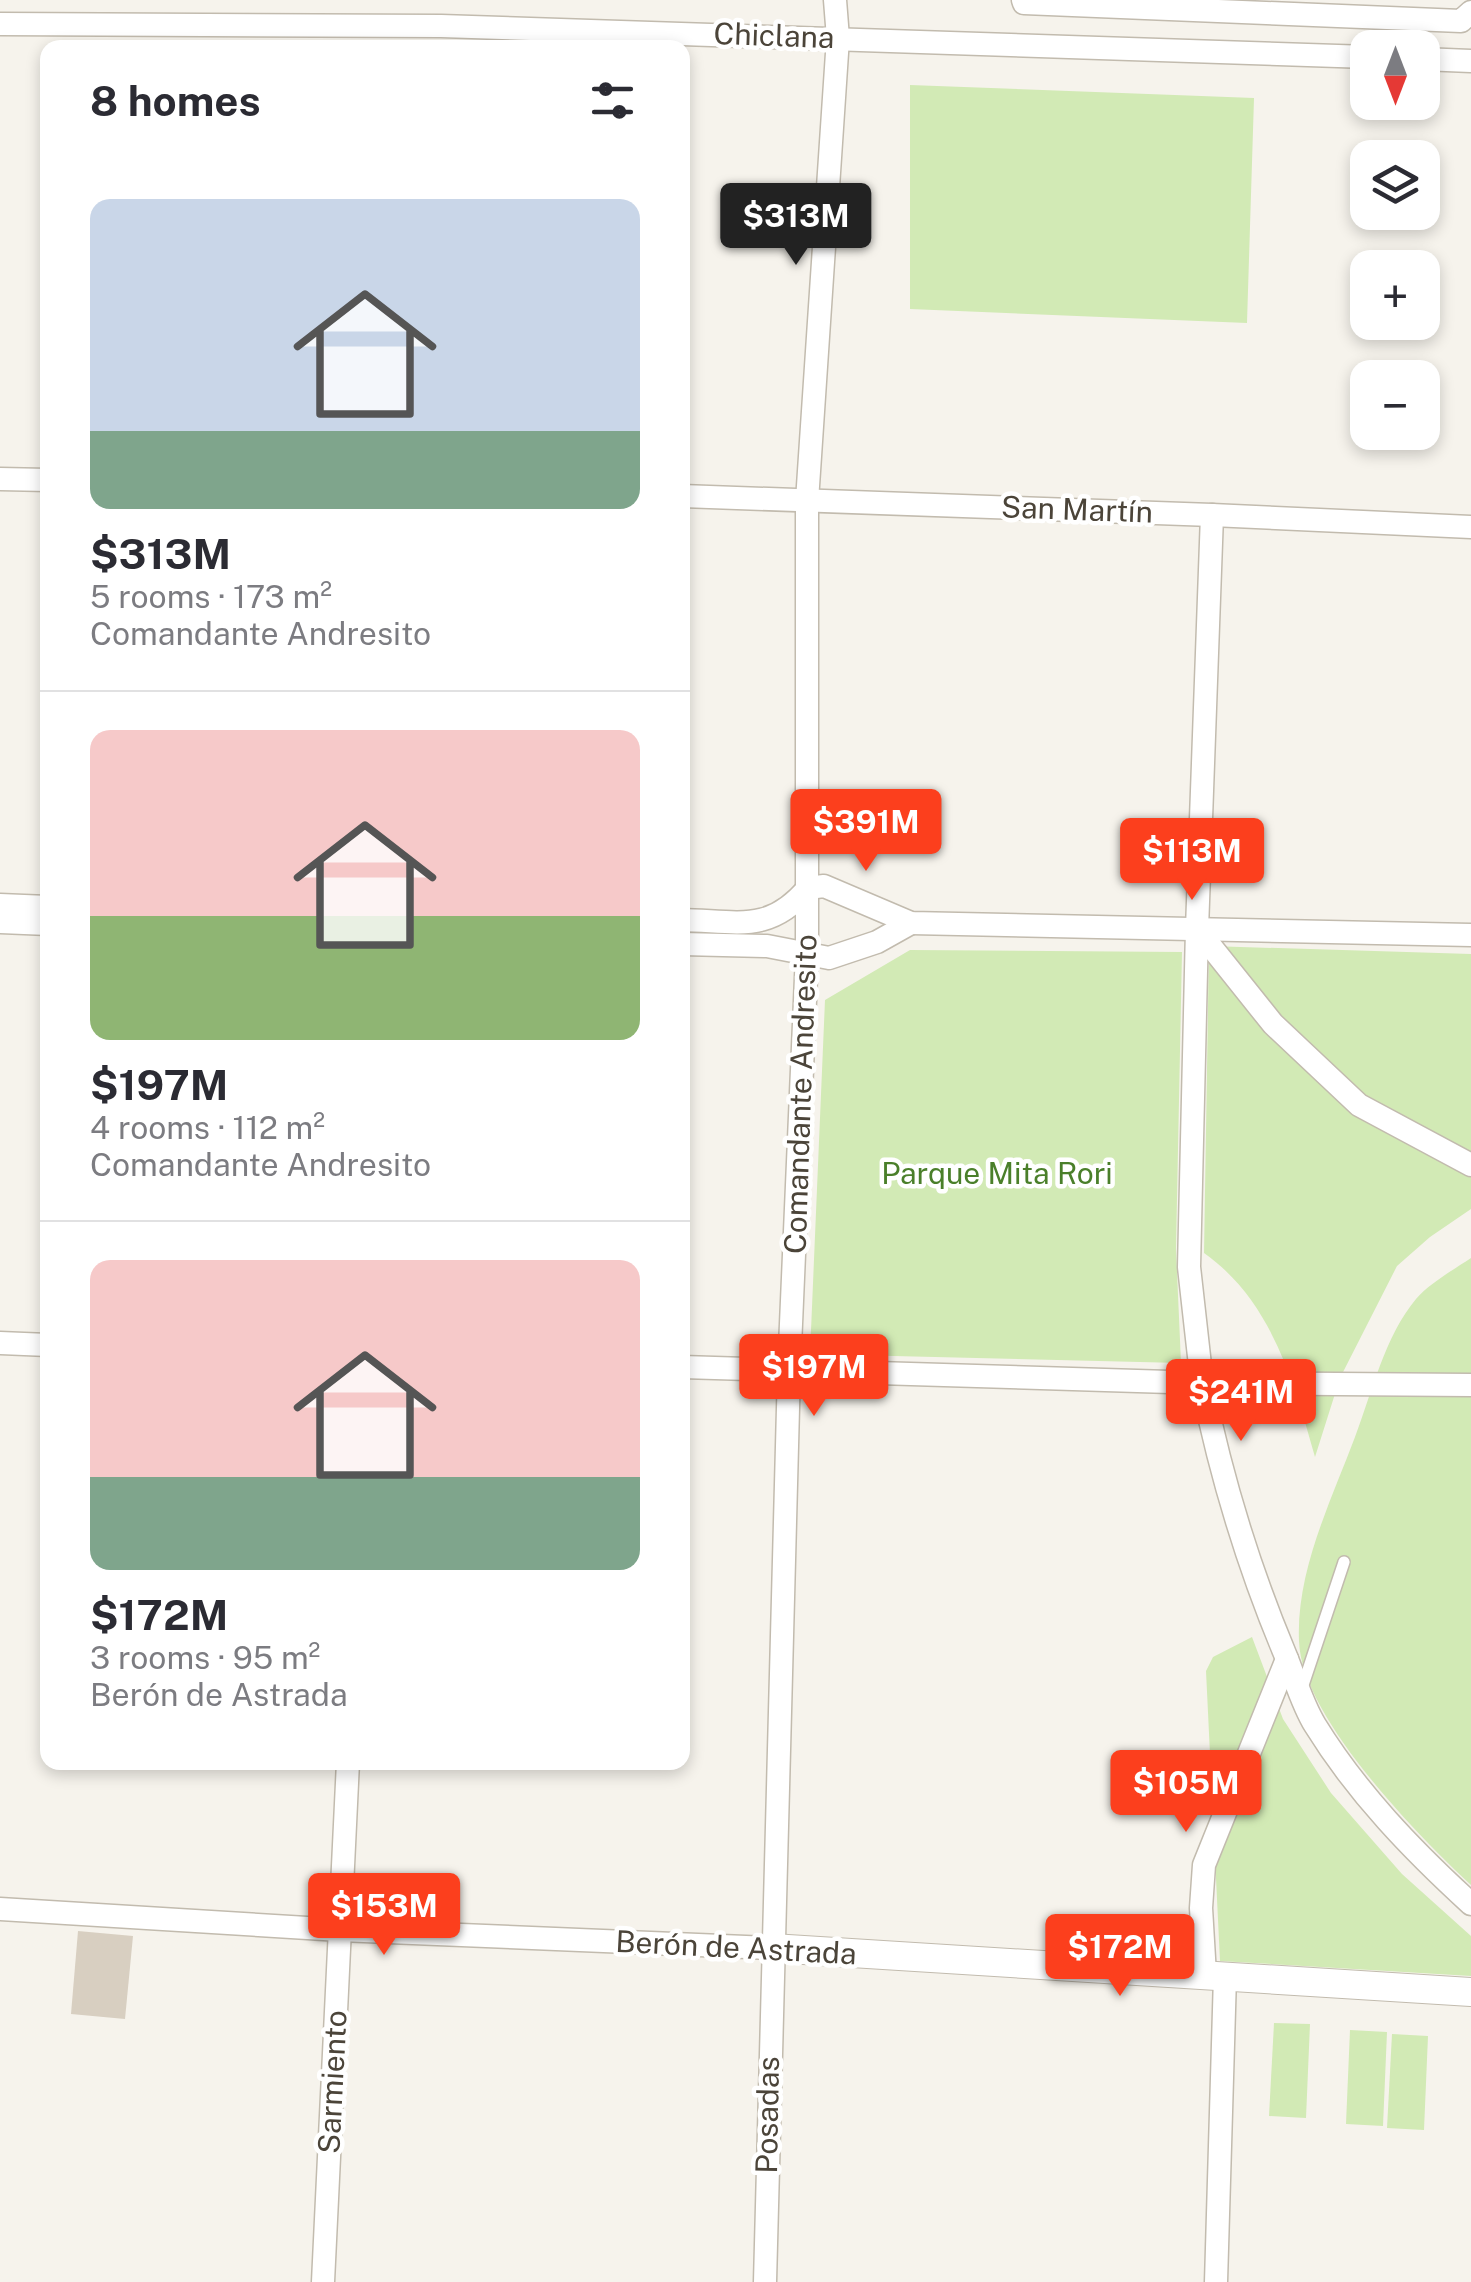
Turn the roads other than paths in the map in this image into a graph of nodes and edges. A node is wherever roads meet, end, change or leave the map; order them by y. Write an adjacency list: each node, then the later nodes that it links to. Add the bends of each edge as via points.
1 (836, 0): 8 (street, Comandante Andresito)
2 (1024, 0): 3 (street)
3 (1186, 5): 4 (street)
4 (1336, 8): 5 (street, via 1461,21)
5 (1471, 12)
6 (0, 24): 7 (street, Chiclana)
7 (440, 37): 8 (street, Chiclana)
8 (838, 38): 9 (street, Chiclana); 15 (street, Comandante Andresito)
9 (1350, 56)
10 (1440, 60): 11 (street)
11 (1471, 61)
12 (0, 479): 13 (street)
13 (40, 480)
14 (690, 496): 15 (street, San Martín)
15 (806, 501): 16 (street, San Martín); 18 (street, Comandante Andresito)
16 (1212, 514): 17 (street, San Martín); 25 (street)
17 (1471, 527)
18 (808, 888): 21 (street, via 776,917); 24 (street, via 824,886); 28 (street, Comandante Andresito)
19 (0, 905): 20 (street)
20 (40, 906)
21 (690, 920)
22 (0, 922): 23 (street)
23 (40, 924)
24 (911, 924): 25 (street); 28 (street, via 829,958)
25 (1197, 929): 26 (street); 29 (street, via 1273,1024 1359,1105); 34 (street, via 1189,1267)
26 (1471, 935)
27 (690, 944): 28 (street)
28 (807, 954): 33 (street, Comandante Andresito)
29 (1471, 1165)
30 (0, 1343): 31 (street)
31 (40, 1345)
32 (690, 1367): 33 (street)
33 (789, 1370): 34 (street); 43 (street, Comandante Andresito)
34 (1202, 1383): 35 (street); 37 (street, via 1234,1518)
35 (1471, 1385)
36 (1344, 1562): 38 (lane)
37 (1287, 1659): 38 (street); 44 (street, via 1204,1865 1201,1908)
38 (1301, 1692): 40 (street, via 1314,1723 1364,1795)
39 (348, 1770): 42 (street, Sarmiento)
40 (1471, 1904)
41 (0, 1909): 42 (street, Berón de Astrada)
42 (340, 1930): 43 (street, Berón de Astrada); 46 (street, Sarmiento)
43 (772, 1948): 44 (street, Berón de Astrada); 47 (street, Posadas)
44 (1215, 1976): 45 (street, Berón de Astrada); 48 (street)
45 (1471, 1992)
46 (323, 2282)
47 (765, 2282)
48 (1216, 2282)

